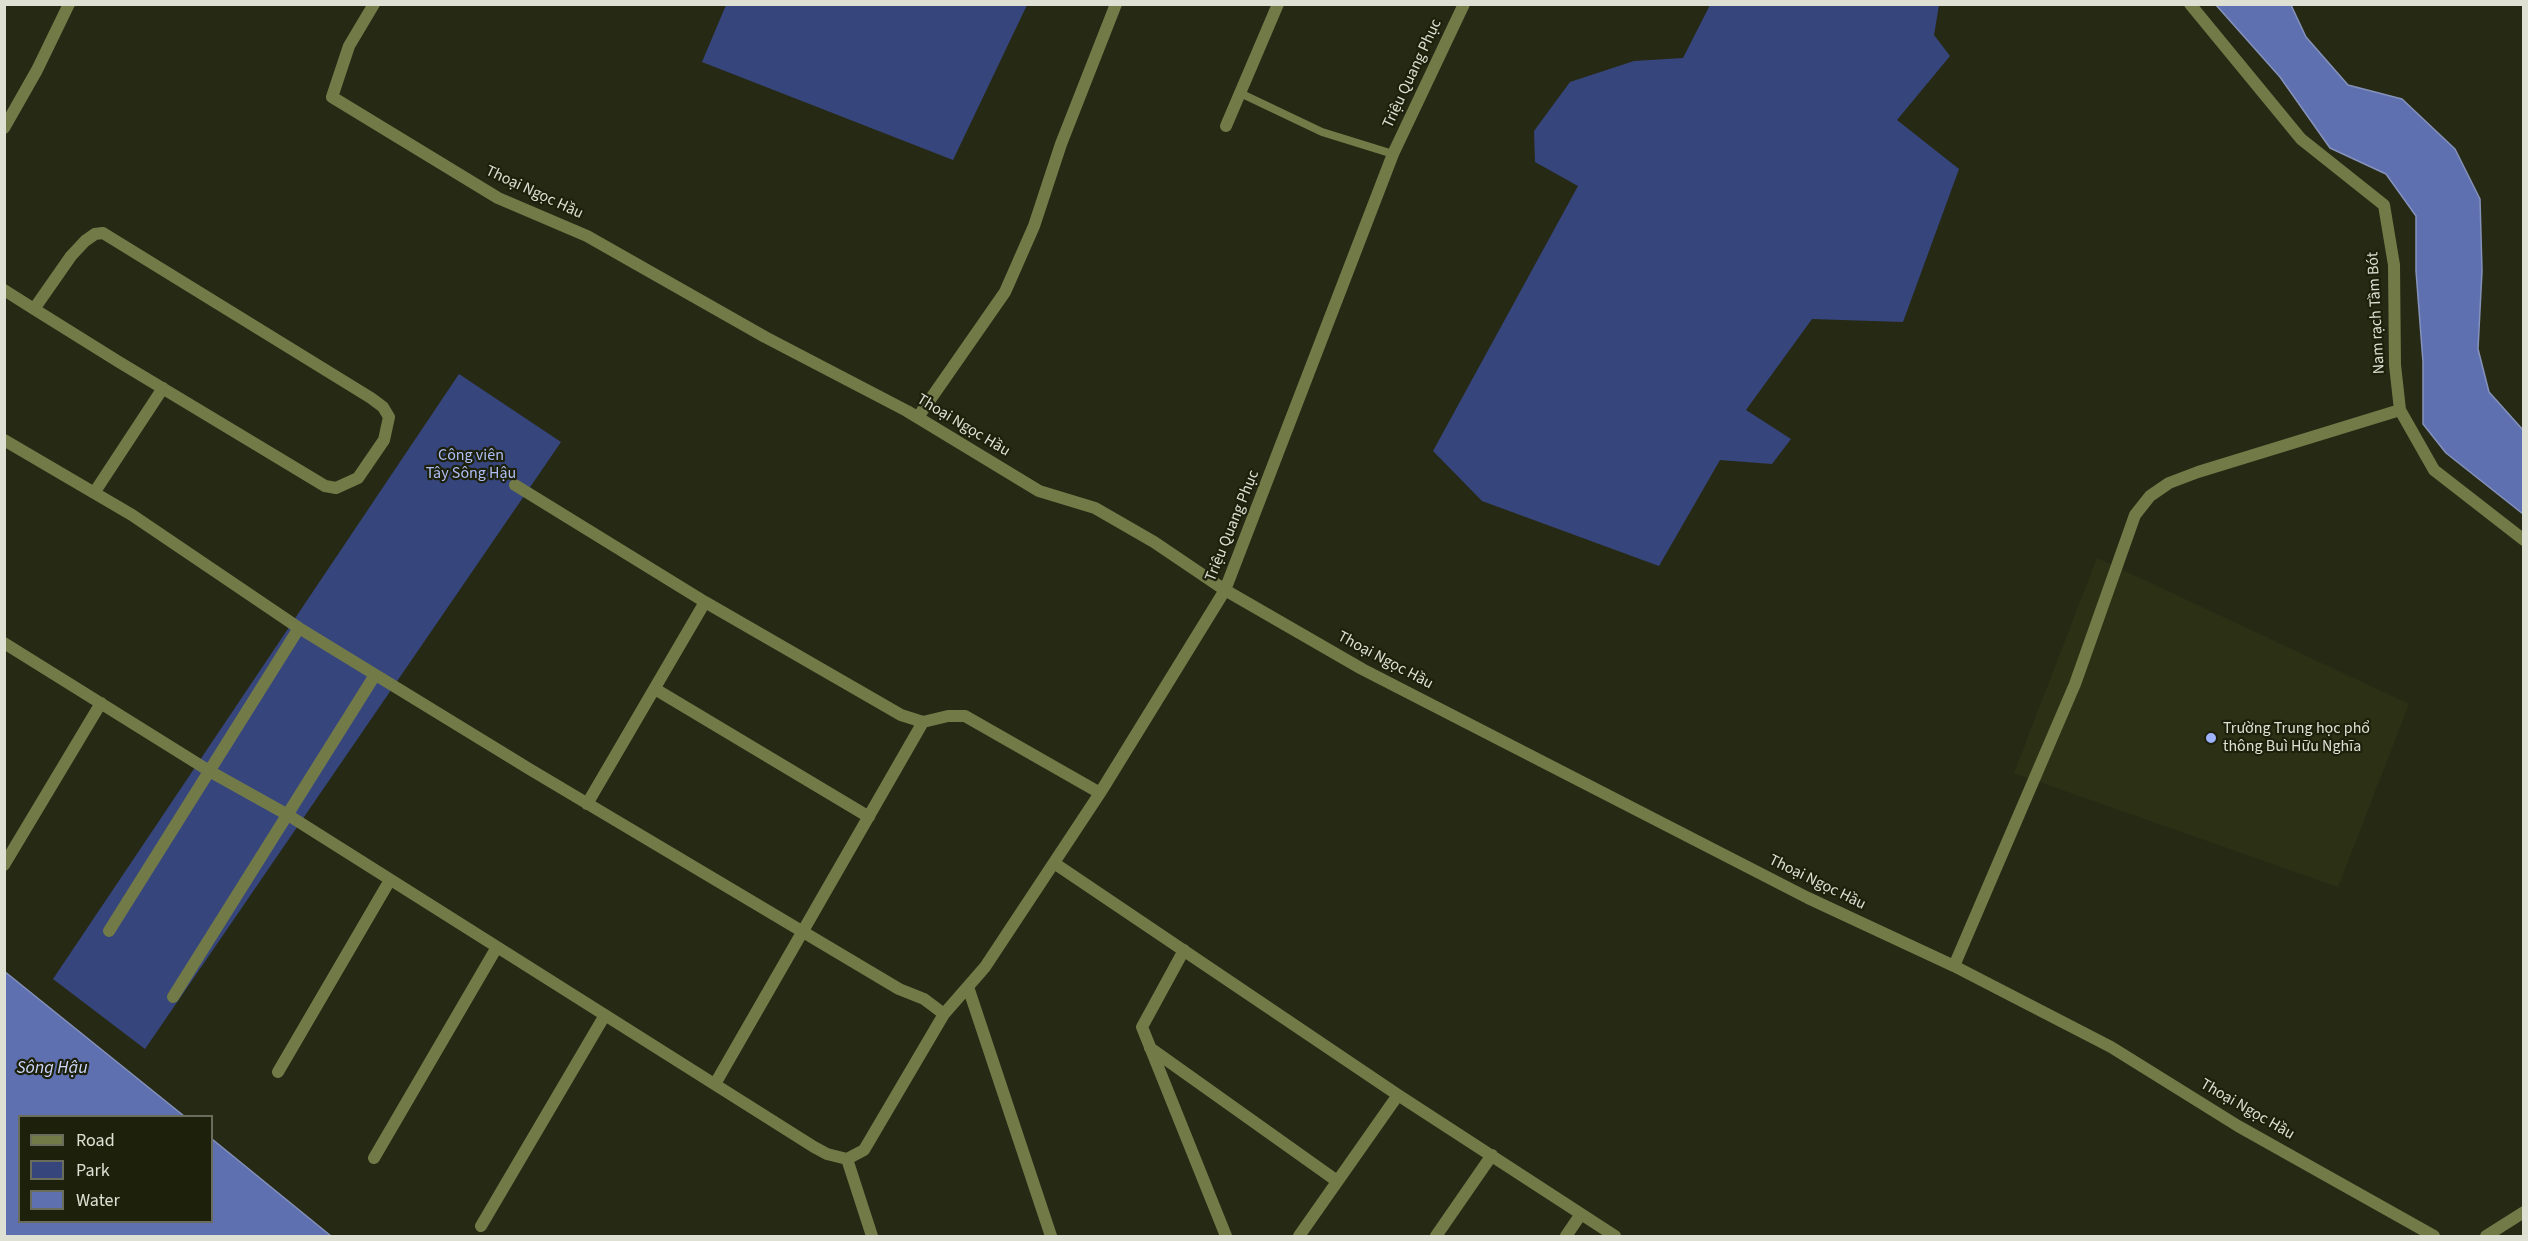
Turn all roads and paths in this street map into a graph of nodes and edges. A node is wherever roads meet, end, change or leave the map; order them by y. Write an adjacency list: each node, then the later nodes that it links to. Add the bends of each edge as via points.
1 (69, 4): 8 (street)
2 (374, 4): 15 (street, Thoại Ngọc Hầu, via 349,46 332,97 498,198 587,236 765,337)
3 (1116, 4): 15 (street, via 1061,144 1034,226 1005,292)
4 (1278, 4): 7 (street)
5 (1464, 4): 10 (street, Triệu Quang Phục)
6 (2190, 4): 14 (street, Nam rạch Tầm Bót, via 2301,138 2384,205 2394,265 2395,365)
7 (1240, 93): 9 (street); 10 (lane, via 1322,132)
8 (7, 120)
9 (1226, 126)
10 (1393, 154): 20 (street, Triệu Quang Phục)
11 (4, 290): 12 (street)
12 (34, 309): 13 (street); 13 (street, via 71,256 85,241 103,233 371,398 389,417 388,427 384,440 358,478 336,488 326,486)
13 (163, 388): 18 (street)
14 (2400, 410): 19 (street, Nam rạch Tầm Bót, via 2434,470); 40 (street, via 2198,472 2169,483 2150,496 2135,515 2075,684)
15 (918, 417): 20 (street, Thoại Ngọc Hầu, via 1039,492 1095,508)
16 (4, 440): 18 (street)
17 (515, 485): 21 (street)
18 (94, 493): 22 (street, via 132,514)
19 (2523, 540)
20 (1225, 590): 29 (street, Triệu Quang Phục); 40 (street, Thoại Ngọc Hầu, via 1362,669 1502,742 1808,898)
21 (705, 602): 25 (street); 27 (street, via 901,715)
22 (299, 628): 24 (street); 28 (street)
23 (4, 643): 26 (street)
24 (375, 675): 30 (street); 31 (street)
25 (655, 689): 30 (street); 32 (street)
26 (101, 703): 28 (street); 34 (street)
27 (923, 722): 29 (street, via 965,716); 32 (street)
28 (211, 772): 31 (street); 36 (street)
29 (1100, 793): 33 (street, Triệu Quang Phục)
30 (587, 804): 37 (street)
31 (288, 815): 35 (street); 42 (street)
32 (869, 817): 37 (street)
33 (1054, 863): 39 (street); 41 (street, Triệu Quang Phục, via 985,968)
34 (4, 865)
35 (390, 880): 38 (street); 46 (street)
36 (109, 931)
37 (803, 932): 43 (street); 47 (street)
38 (497, 947): 44 (street); 50 (street)
39 (1184, 950): 45 (street, via 1142,1027); 48 (street)
40 (1954, 966): 63 (street, Thoại Ngọc Hầu, via 2111,1047 2238,1126)
41 (968, 987): 43 (street, Triệu Quang Phục); 57 (street)
42 (173, 997)
43 (944, 1014): 51 (street, Triệu Quang Phục, via 864,1150)
44 (605, 1015): 47 (street); 55 (street)
45 (1149, 1048): 52 (street); 58 (street)
46 (278, 1072)
47 (715, 1084): 51 (street, via 827,1154)
48 (1398, 1095): 49 (street); 52 (street)
49 (1492, 1155): 54 (street); 60 (street)
50 (374, 1158)
51 (847, 1159): 56 (street)
52 (1337, 1181): 59 (street)
53 (2523, 1212): 64 (street)
54 (1581, 1214): 61 (street); 62 (street)
55 (481, 1226)
56 (873, 1236)
57 (1051, 1236)
58 (1226, 1236)
59 (1299, 1236)
60 (1436, 1236)
61 (1566, 1236)
62 (1615, 1236)
63 (2434, 1236)
64 (2486, 1236)

